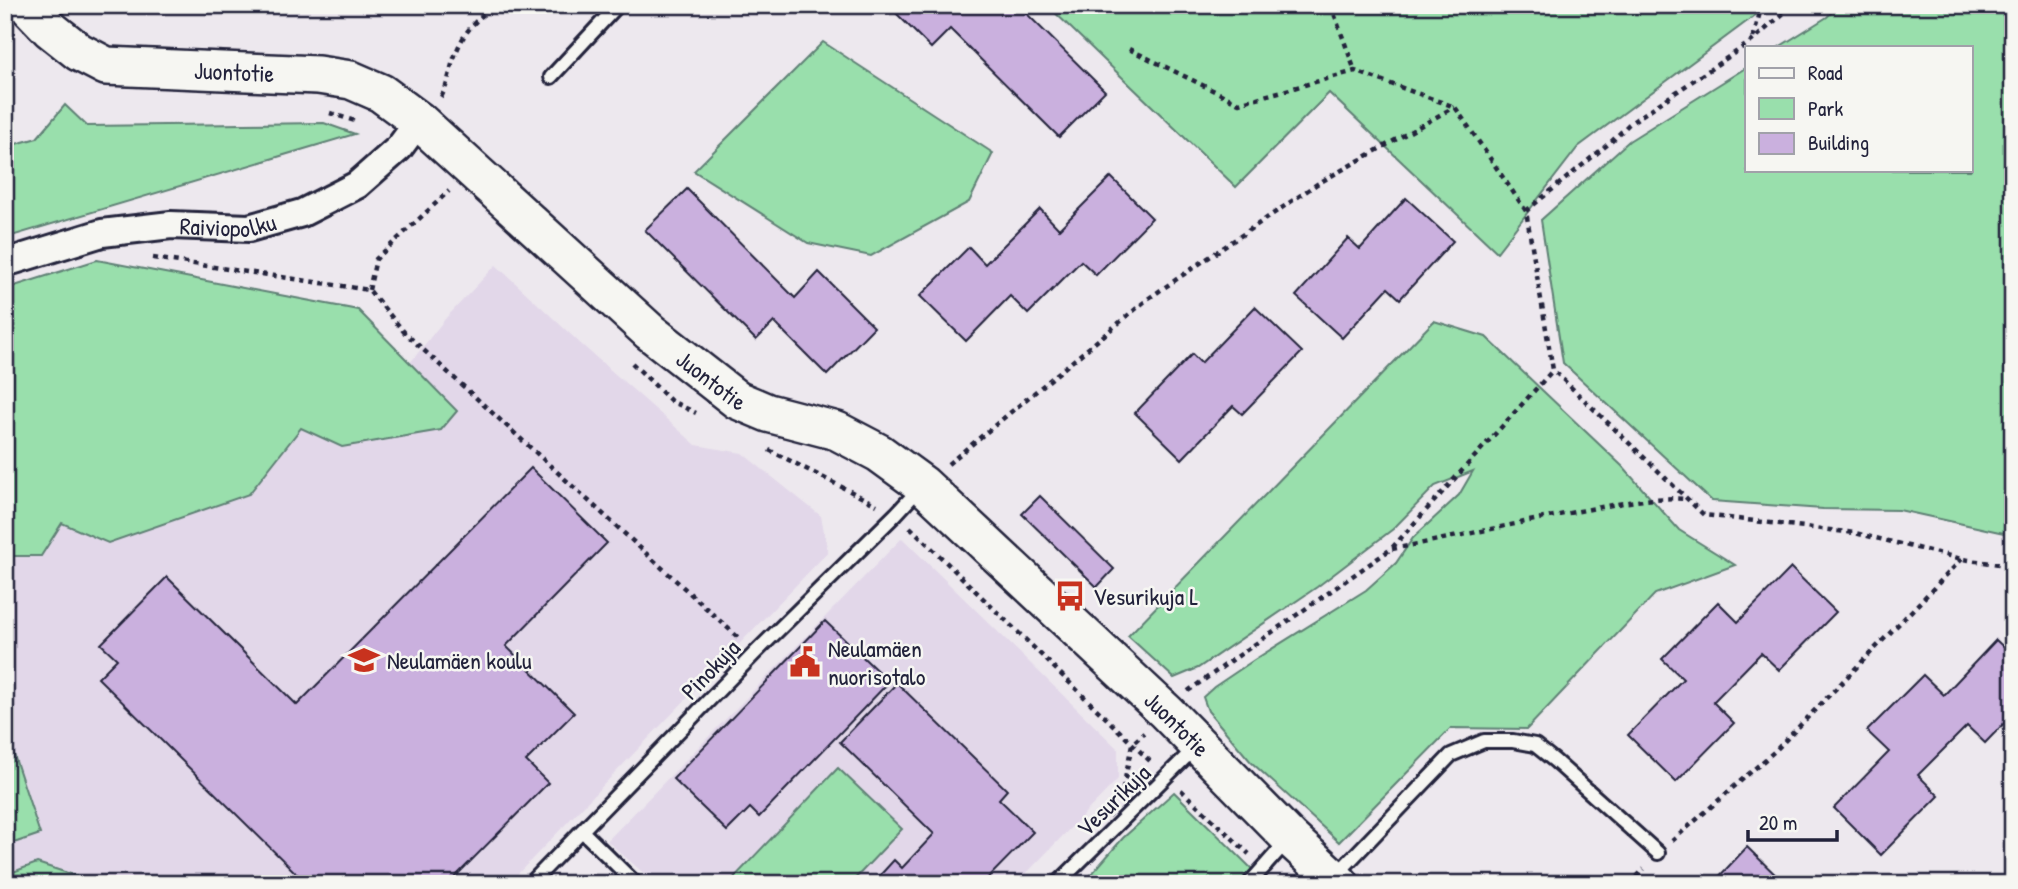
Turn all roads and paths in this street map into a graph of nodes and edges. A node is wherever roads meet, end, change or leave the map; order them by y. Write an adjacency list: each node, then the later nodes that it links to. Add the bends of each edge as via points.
1 (27, 5): 12 (street, Juontotie, via 79,52 106,66 351,80 381,93)
2 (496, 5): 12 (path, via 463,36 448,86)
3 (618, 5): 10 (lane)
4 (1331, 5): 9 (path)
5 (1762, 5): 7 (path)
6 (1793, 5): 7 (path)
7 (1752, 41): 14 (path, via 1629,124)
8 (1129, 49): 9 (path, via 1240,103)
9 (1355, 71): 11 (path)
10 (551, 77)
11 (1455, 107): 14 (path); 22 (path, via 1317,184 1149,298)
12 (419, 121): 13 (street, Juontotie); 16 (street, Raiviopolku, via 399,148 357,185 302,213 249,228 171,225 102,233)
13 (474, 170): 17 (path, via 376,259); 22 (street, Juontotie, via 650,332 737,400 837,431 879,453)
14 (1526, 211): 19 (path)
15 (153, 257): 17 (path)
16 (5, 262)
17 (369, 290): 28 (path, via 405,333)
18 (631, 362): 20 (path, via 671,401)
19 (1553, 370): 23 (path); 25 (path)
20 (707, 419)
21 (766, 449): 24 (path)
22 (923, 485): 24 (lane, Pinokuja); 29 (street, Juontotie)
23 (1687, 499): 25 (path, via 1620,504); 26 (path, via 1704,515 1854,533)
24 (896, 514): 28 (lane, Pinokuja); 30 (path)
25 (1391, 549): 29 (path, via 1192,687)
26 (1962, 559): 27 (path); 35 (path, via 1776,750)
27 (2013, 566)
28 (755, 653): 33 (lane, Pinokuja)
29 (1166, 712): 30 (path); 31 (street, Juontotie)
30 (1132, 744): 32 (path)
31 (1198, 746): 32 (lane, Vesurikuja); 34 (street, Juontotie)
32 (1168, 777): 36 (path); 40 (lane, Vesurikuja)
33 (582, 831): 38 (lane, Pinokuja); 39 (lane)
34 (1290, 838): 36 (lane); 37 (street, Juontotie)
35 (1658, 853): 37 (lane, via 1535,745 1483,741 1451,755); 42 (path)
36 (1264, 868): 41 (lane)
37 (1337, 881)
38 (530, 884)
39 (636, 884)
40 (1057, 884)
41 (1249, 884)
42 (1630, 884)

